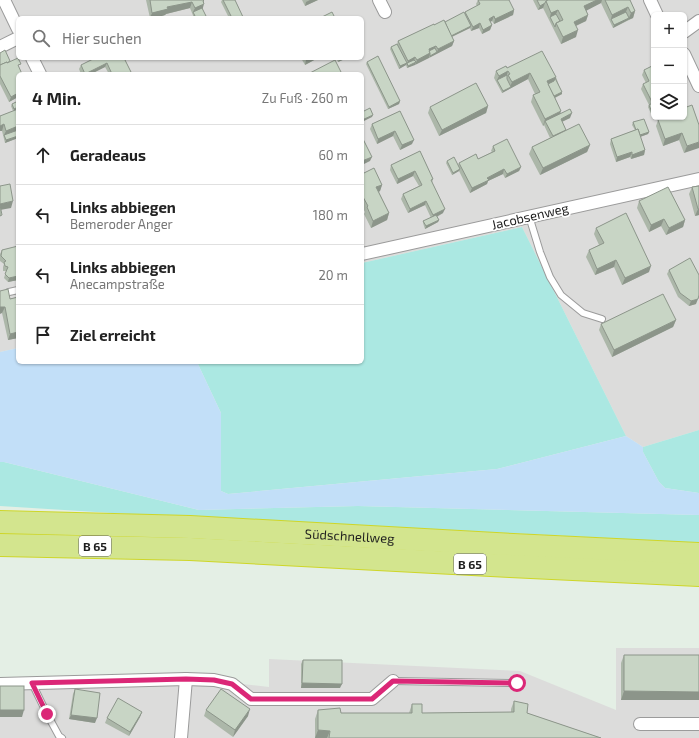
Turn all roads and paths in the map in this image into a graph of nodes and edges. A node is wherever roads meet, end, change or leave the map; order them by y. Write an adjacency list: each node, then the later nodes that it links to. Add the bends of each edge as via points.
1 (4, 0): 7 (street)
2 (379, 0): 4 (street)
3 (650, 0): 5 (street)
4 (384, 12)
5 (656, 12)
6 (699, 21): 8 (street)
7 (16, 25)
8 (687, 30)
9 (16, 39): 10 (street)
10 (0, 46)
11 (33, 60): 13 (street)
12 (687, 60): 14 (street)
13 (39, 72)
14 (699, 86)
15 (699, 179): 16 (street, Jacobsenweg)
16 (529, 216): 17 (street, Jacobsenweg); 20 (lane, via 550,277 561,295 583,313)
17 (364, 254)
18 (16, 290): 19 (lane)
19 (10, 292)
20 (602, 319)
21 (0, 522): 22 (highway, Südschnellweg / B 65)
22 (190, 538): 23 (highway, Südschnellweg / B 65); 24 (highway, Südschnellweg / B 65)
23 (242, 541): 25 (highway, Südschnellweg / B 65, via 513,545); 26 (highway, Südschnellweg / B 65, via 518,566)
24 (0, 545)
25 (699, 554)
26 (699, 574)
27 (186, 679): 28 (street, via 214,680 232,684 251,699 372,699); 29 (street); 35 (street)
28 (393, 681): 30 (lane)
29 (32, 683): 31 (street); 34 (lane)
30 (517, 683)
31 (0, 684)
32 (640, 724): 33 (street)
33 (699, 724)
34 (62, 738)
35 (181, 738)

